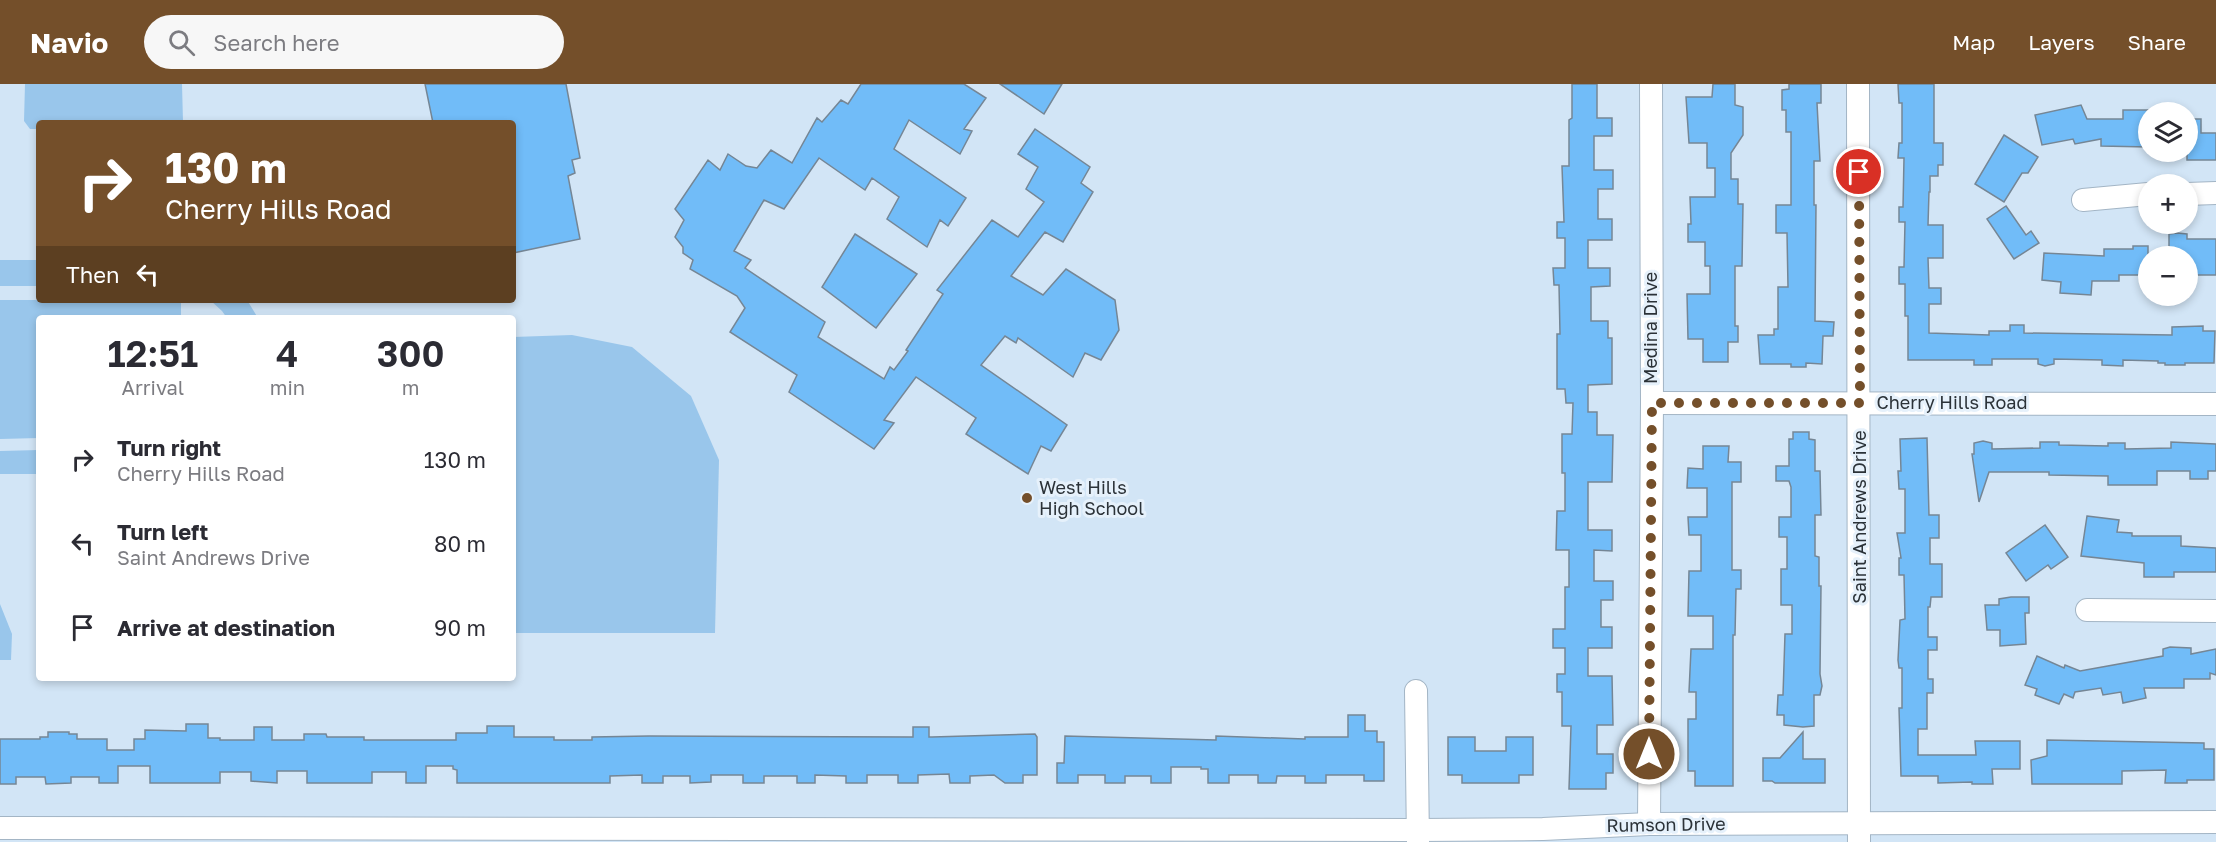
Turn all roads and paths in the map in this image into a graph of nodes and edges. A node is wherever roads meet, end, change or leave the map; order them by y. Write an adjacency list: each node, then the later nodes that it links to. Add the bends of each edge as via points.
1 (1651, 84): 7 (street, Medina Drive)
2 (1858, 84): 8 (street, Saint Andrews Drive)
3 (2216, 193): 4 (street)
4 (2198, 194)
5 (2138, 195): 6 (street)
6 (2083, 200)
7 (1652, 403): 8 (street, Cherry Hills Road); 14 (street, Medina Drive)
8 (1860, 403): 9 (street, Cherry Hills Road); 16 (street, Saint Andrews Drive)
9 (2216, 404)
10 (2086, 610): 11 (street)
11 (2216, 611)
12 (1416, 691): 19 (street)
13 (2216, 822): 17 (street, Rumson Drive)
14 (1649, 824): 16 (street, Rumson Drive); 19 (street, Rumson Drive)
15 (0, 828): 18 (street, Rumson Drive)
16 (1859, 833): 17 (street, Rumson Drive)
17 (2059, 833)
18 (628, 835): 19 (street, Rumson Drive)
19 (1419, 836)

